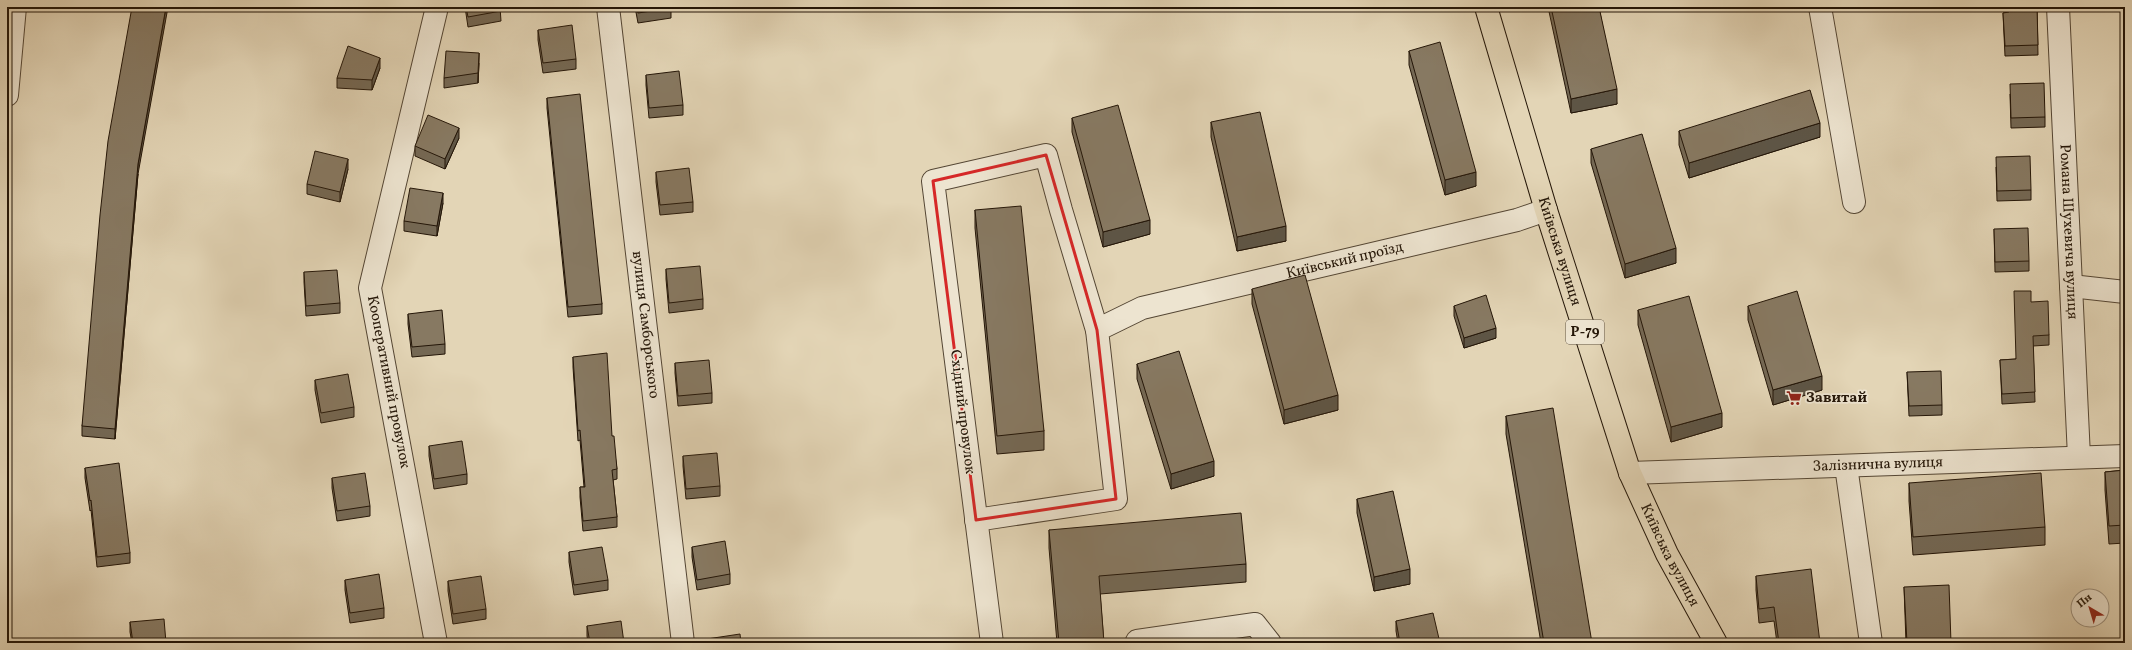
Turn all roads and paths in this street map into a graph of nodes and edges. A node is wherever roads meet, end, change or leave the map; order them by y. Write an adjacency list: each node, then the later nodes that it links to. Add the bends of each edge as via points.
1 (15, 7): 7 (street)
2 (437, 7): 18 (street, Кооперативний провулок, via 370,288)
3 (608, 7): 19 (street, вулиця Самборського)
4 (1486, 7): 9 (main road, Київська вулиця / Р-79)
5 (1820, 7): 8 (street)
6 (2058, 7): 10 (street, Романа Шухевича вулиця)
7 (7, 95)
8 (1854, 202)
9 (1546, 210): 12 (street, Київський проїзд, via 1517,220 1142,308); 16 (main road, Київська вулиця / Р-79)
10 (2071, 286): 11 (street); 14 (street, Романа Шухевича вулиця)
11 (2125, 292)
12 (1097, 330): 17 (street, via 1116,499); 17 (street, Східний провулок, via 1046,155 933,181)
13 (2125, 456): 14 (street, Залізнична вулиця)
14 (2079, 457): 15 (street, Залізнична вулиця)
15 (1846, 466): 16 (street, Залізнична вулиця); 24 (street)
16 (1630, 473): 23 (main road, Київська вулиця / Р-79, via 1667,554)
17 (976, 520): 20 (street, Східний провулок)
18 (436, 643)
19 (682, 643)
20 (992, 643)
21 (1137, 643): 22 (street, via 1255,624)
22 (1270, 643)
23 (1716, 643)
24 (1871, 643)

